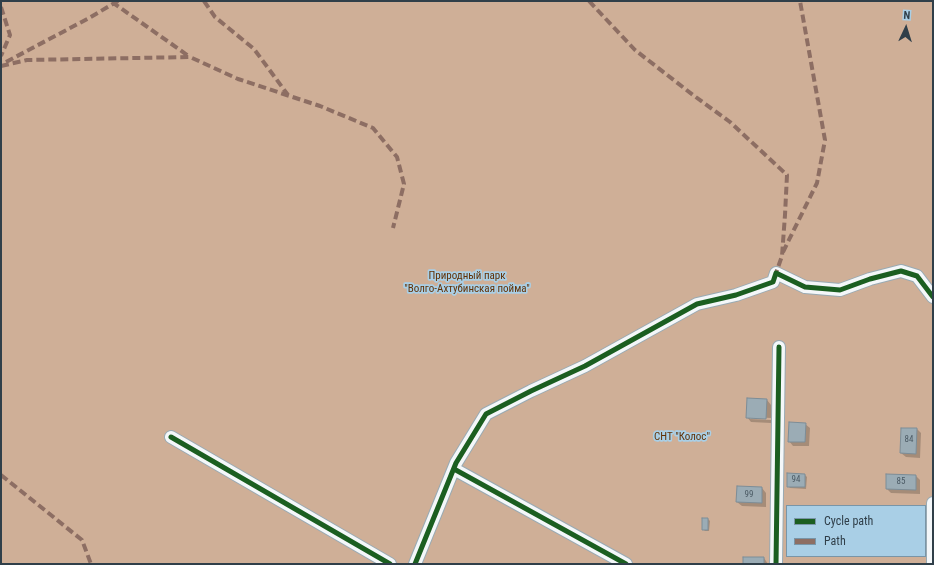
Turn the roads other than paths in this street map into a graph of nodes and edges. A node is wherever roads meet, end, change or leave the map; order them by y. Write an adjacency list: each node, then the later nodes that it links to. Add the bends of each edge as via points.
1 (933, 297): 4 (street, via 917,276 901,271 840,290 805,287 776,273 773,282 736,295 697,304 584,366 486,414)
2 (779, 347): 9 (street)
3 (170, 437): 6 (street)
4 (454, 469): 7 (street); 8 (street)
5 (933, 503): 10 (street)
6 (390, 564)
7 (415, 564)
8 (626, 564)
9 (776, 564)
10 (933, 564)

